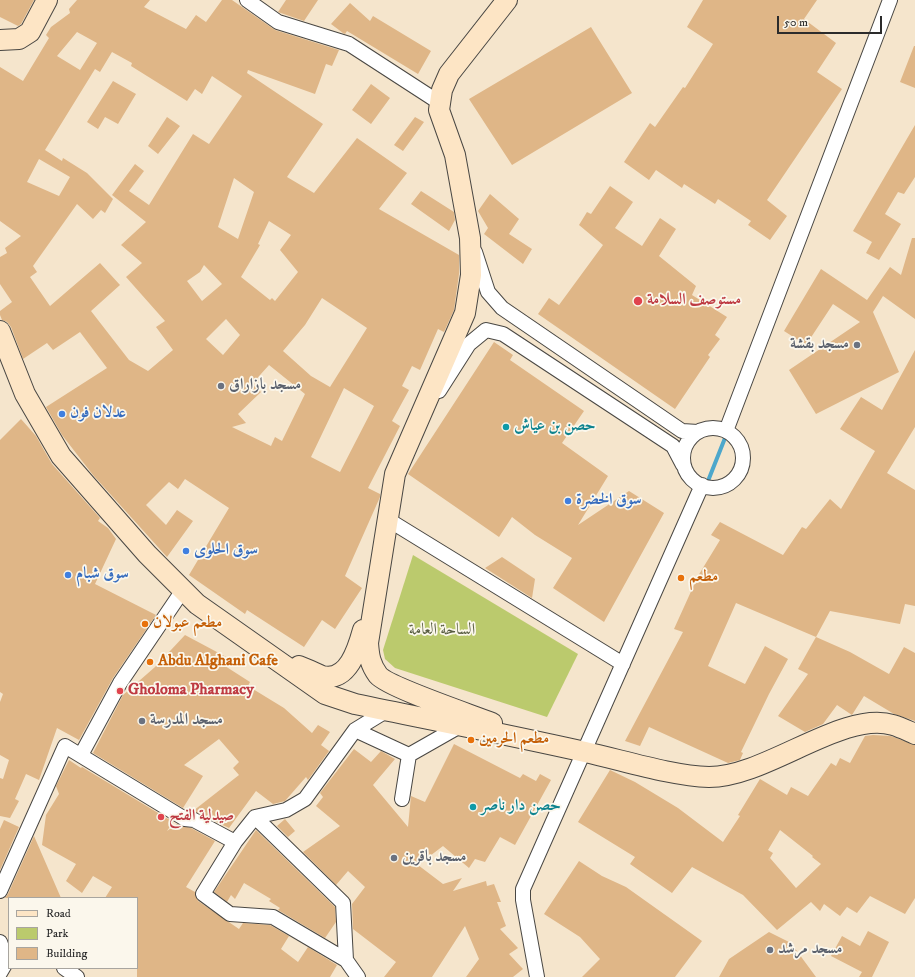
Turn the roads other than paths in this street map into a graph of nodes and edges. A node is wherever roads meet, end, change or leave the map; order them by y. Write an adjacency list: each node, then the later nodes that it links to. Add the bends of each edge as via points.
1 (47, 0): 5 (main road, via 30,32 19,39)
2 (246, 0): 6 (street, via 278,22 349,44)
3 (508, 0): 6 (main road, via 449,74)
4 (890, 0): 9 (street)
5 (0, 40)
6 (440, 103): 7 (main road, via 439,110 455,155)
7 (470, 238): 10 (street, via 488,292 502,308 682,431); 11 (main road, via 471,275 465,313)
8 (0, 331): 16 (main road, via 25,394 61,456 146,554)
9 (726, 431): 10 (street, via 707,428); 13 (street, via 740,445 742,465 731,482 722,486)
10 (698, 432): 12 (street, via 685,446)
11 (410, 438): 12 (street, via 469,344 486,330 503,334 516,342 673,446); 14 (main road, via 394,474)
12 (683, 464): 13 (street, via 690,477)
13 (702, 486): 18 (street)
14 (388, 519): 15 (main road); 18 (street)
15 (377, 587): 17 (main road, via 355,656 336,676 324,676); 23 (main road, via 368,643 370,662 379,676 398,686)
16 (183, 590): 17 (main road, via 196,604); 25 (street, via 120,682)
17 (264, 651): 19 (main road, via 326,694)
18 (623, 664): 24 (street)
19 (386, 711): 20 (main road); 21 (street)
20 (460, 726): 23 (main road); 26 (street)
21 (355, 730): 26 (street); 28 (street, via 305,799 286,810)
22 (915, 734): 24 (main road, via 892,725 866,724 840,731 746,772 710,777 671,772)
23 (542, 743): 24 (main road)
24 (584, 752): 37 (street, via 523,889 522,900)
25 (81, 755): 29 (street, via 185,819 194,820); 30 (street, via 65,746)
26 (409, 755): 27 (street)
27 (402, 799)
28 (255, 816): 29 (street); 32 (street, via 343,903)
29 (236, 842): 32 (street, via 203,894 230,914 273,917)
30 (0, 891)
31 (0, 942): 33 (street)
32 (346, 960): 36 (street)
33 (5, 964)
34 (65, 969): 35 (street)
35 (77, 977)
36 (358, 977)
37 (537, 977)

